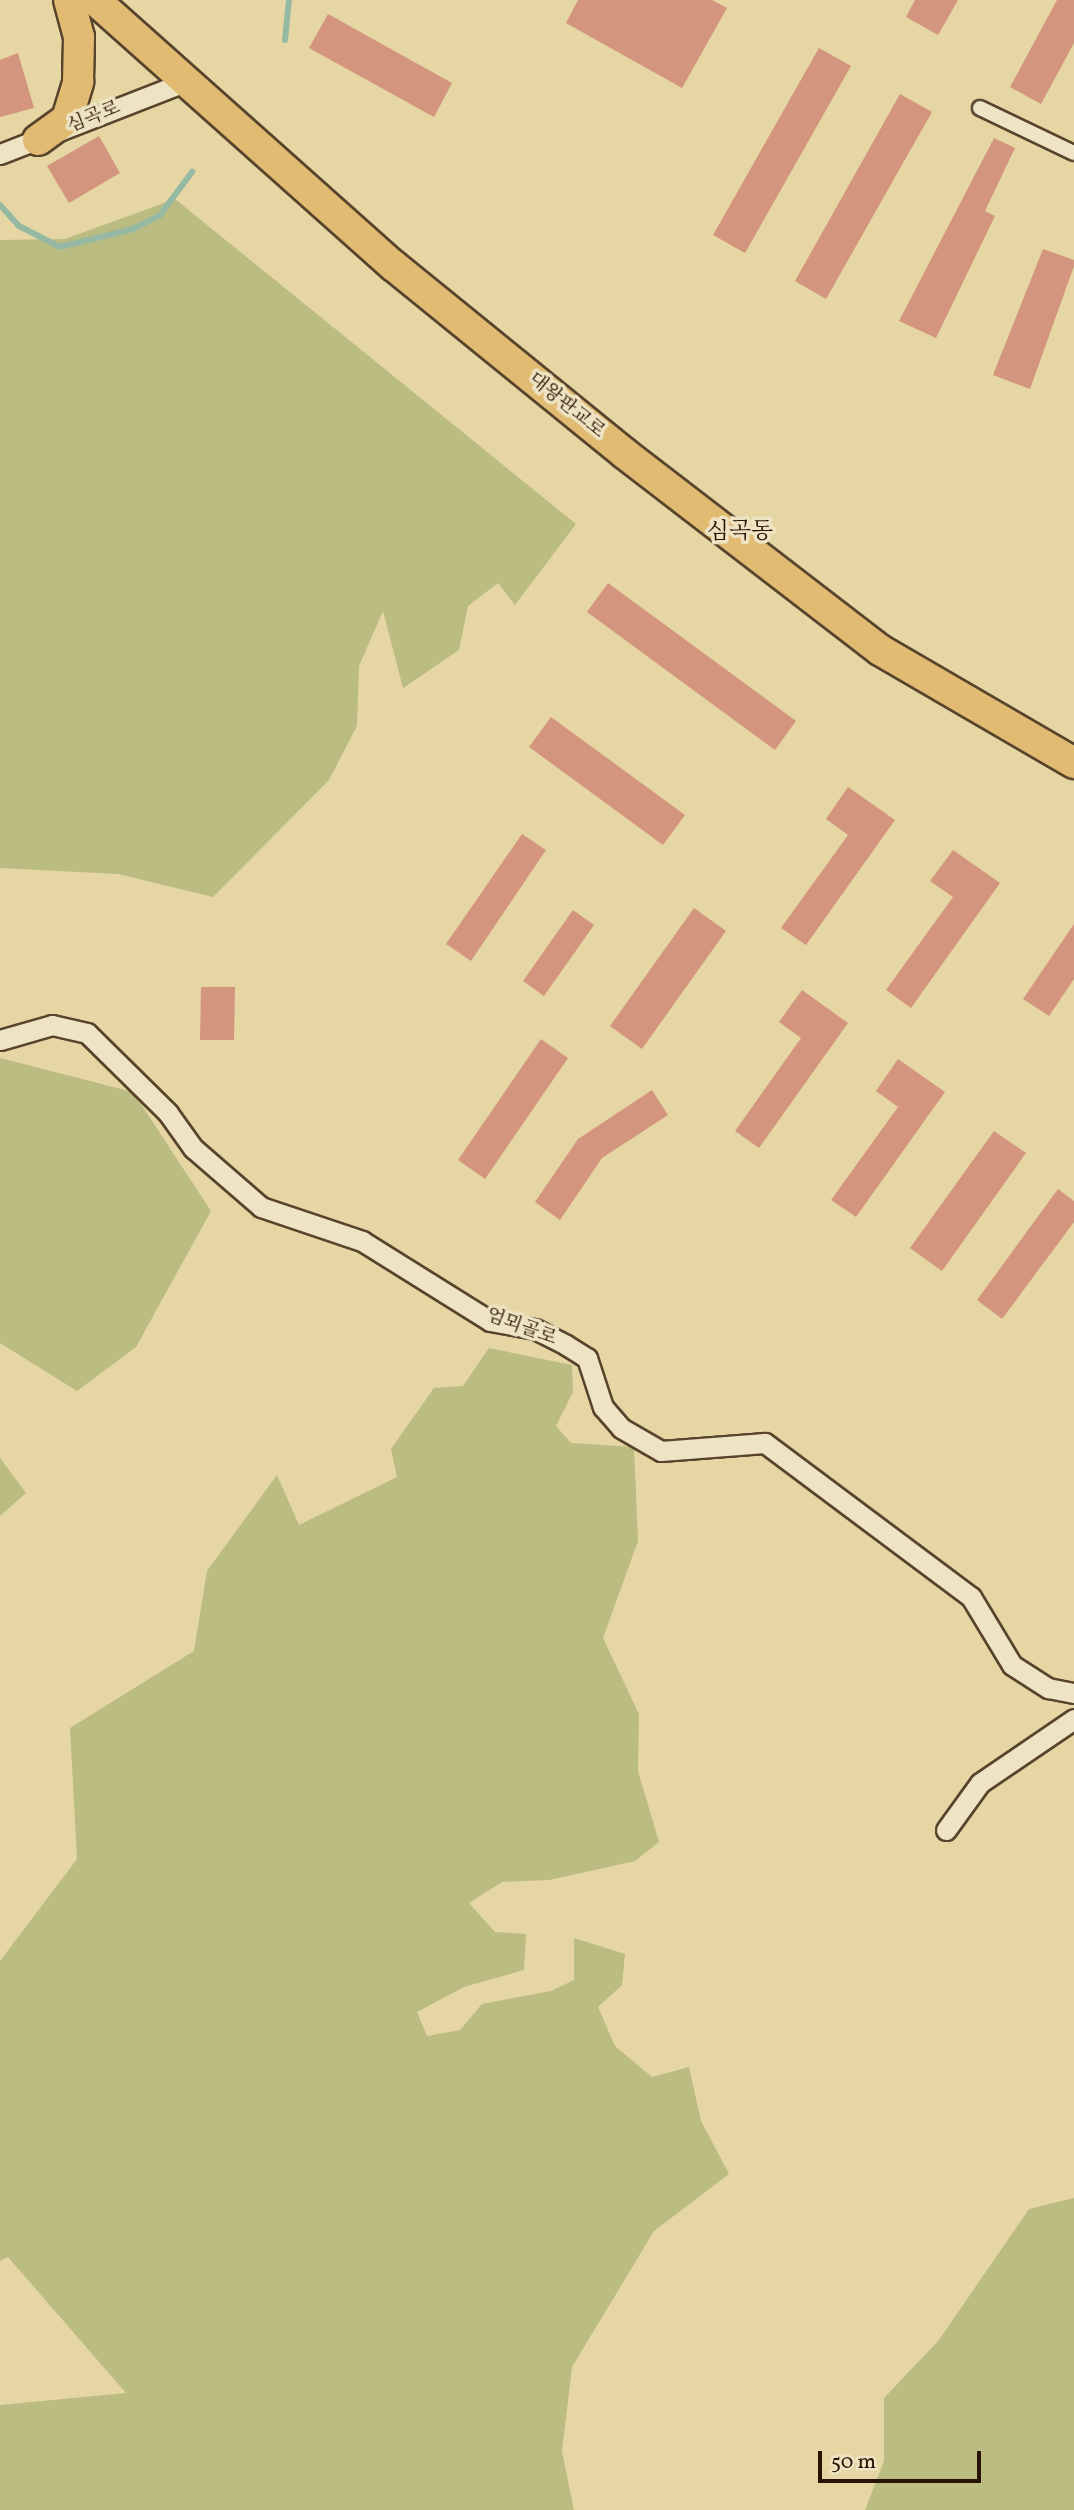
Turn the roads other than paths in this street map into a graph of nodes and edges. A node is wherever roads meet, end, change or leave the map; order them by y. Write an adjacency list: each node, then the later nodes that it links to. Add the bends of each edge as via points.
1 (69, 0): 5 (main road, via 79,37 78,82 67,119)
2 (95, 0): 3 (main road, 대왕판교로)
3 (187, 81): 5 (street, 심곡로); 8 (main road, 대왕판교로, via 394,266 624,453 880,650)
4 (980, 108): 6 (street)
5 (38, 140): 7 (street, 심곡로)
6 (1074, 153)
7 (0, 154)
8 (1074, 763)
9 (0, 1040): 10 (street, 엄뫼골로, via 52,1025 87,1033 168,1114 193,1148 261,1207 362,1241 490,1321 535,1329 566,1345 587,1358 603,1407 621,1428 661,1451 765,1443 971,1597 1012,1665 1048,1688)
10 (1074, 1693)
11 (1074, 1719): 12 (street, via 980,1783)
12 (946, 1830)

